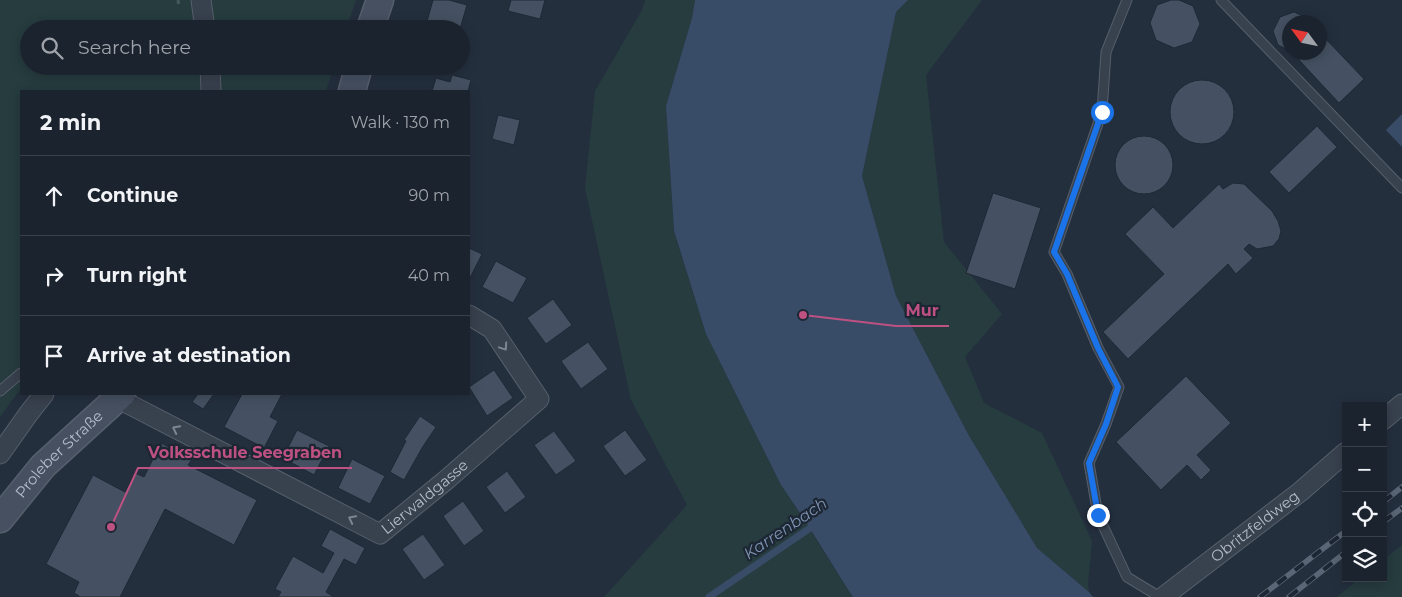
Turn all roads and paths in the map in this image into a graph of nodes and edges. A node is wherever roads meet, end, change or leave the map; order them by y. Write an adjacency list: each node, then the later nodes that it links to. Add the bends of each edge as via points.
1 (201, 0): 5 (street)
2 (380, 0): 6 (main road)
3 (1127, 0): 22 (lane, via 1106,52 1102,112 1054,252 1118,387 1089,463 1098,515 1127,577)
4 (1221, 0): 11 (lane)
5 (204, 20)
6 (373, 20)
7 (210, 75): 9 (street)
8 (356, 75): 10 (main road)
9 (211, 90)
10 (352, 90)
11 (1402, 188)
12 (470, 316): 16 (street, Lierwaldgasse, one-way to 16, via 492,329 539,398 380,534)
13 (20, 374): 14 (lane)
14 (0, 391)
15 (43, 395): 19 (street)
16 (120, 396): 21 (main road, Proleber Straße, via 43,466)
17 (1402, 404): 18 (street)
18 (1387, 417)
19 (0, 454)
20 (1342, 455): 22 (street, Obritzfeldweg, via 1300,492)
21 (0, 519)
22 (1161, 597)

